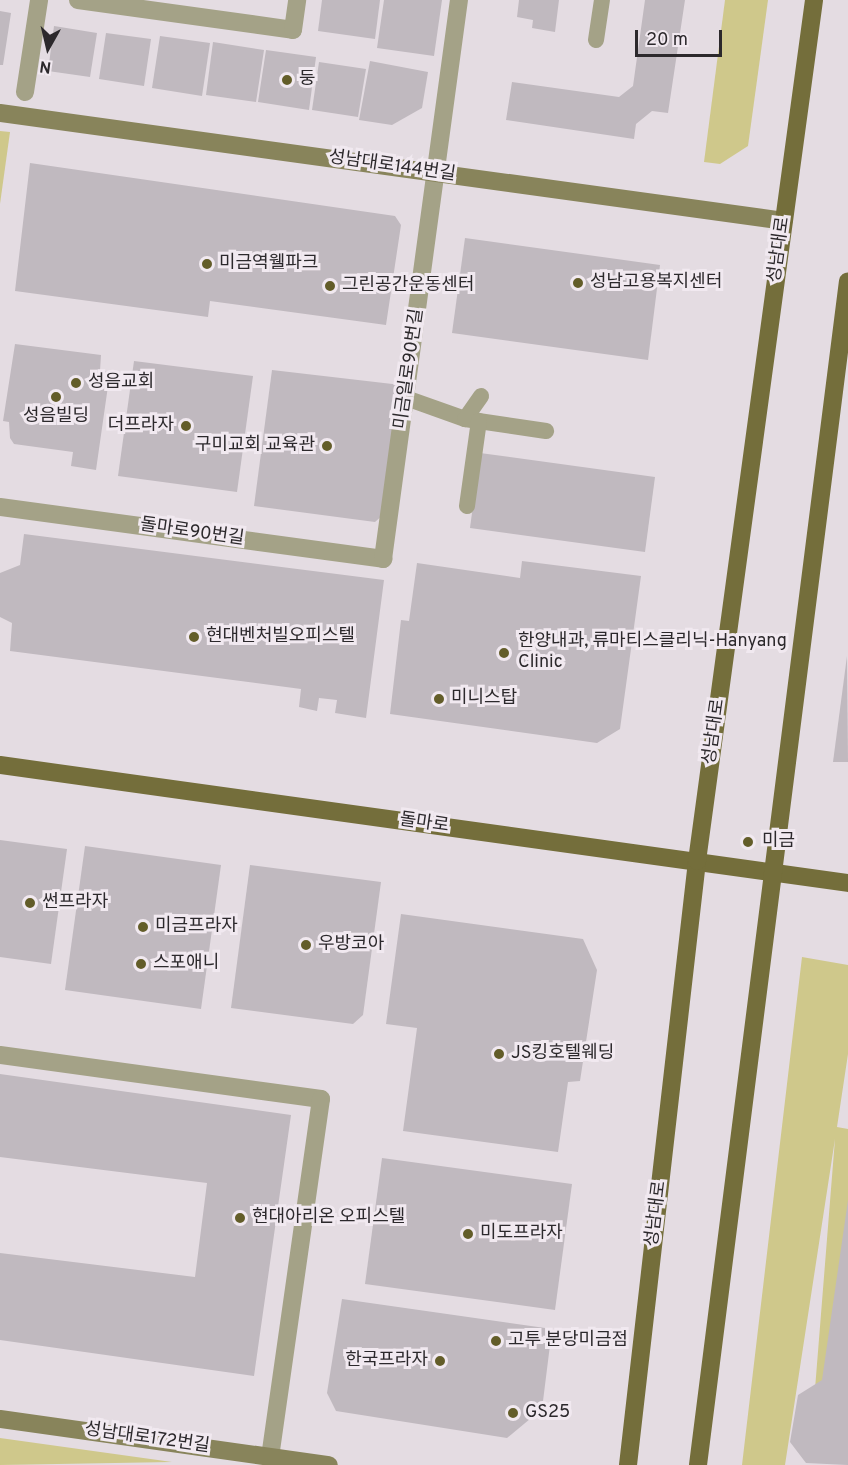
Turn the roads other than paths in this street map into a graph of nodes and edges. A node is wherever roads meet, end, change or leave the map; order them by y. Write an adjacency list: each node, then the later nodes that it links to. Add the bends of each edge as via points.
1 (39, 0): 8 (street)
2 (78, 0): 3 (street, via 293,30)
3 (297, 0)
4 (459, 0): 10 (street, 미금일로90번길)
5 (602, 0): 7 (lane)
6 (814, 0): 11 (main road, 성남대로)
7 (596, 40)
8 (25, 92)
9 (0, 113): 10 (street, 성남대로144번길)
10 (435, 172): 11 (street, 성남대로144번길); 14 (street, 미금일로90번길)
11 (784, 220): 21 (main road, 성남대로)
12 (848, 281): 22 (main road)
13 (481, 396): 15 (lane)
14 (406, 398): 15 (lane); 19 (street, 미금일로90번길)
15 (472, 420): 16 (lane); 17 (lane)
16 (546, 431)
17 (467, 506)
18 (0, 507): 19 (street, 돌마로90번길)
19 (383, 559)
20 (0, 765): 21 (main road, 돌마로)
21 (697, 861): 22 (main road, 돌마로); 28 (main road, 성남대로)
22 (770, 871): 23 (main road, 돌마로); 29 (main road)
23 (848, 883)
24 (0, 1055): 26 (street, via 321,1099)
25 (0, 1419): 26 (street, 성남대로172번길)
26 (270, 1456): 27 (street, 성남대로172번길)
27 (329, 1465)
28 (628, 1465)
29 (698, 1465)

